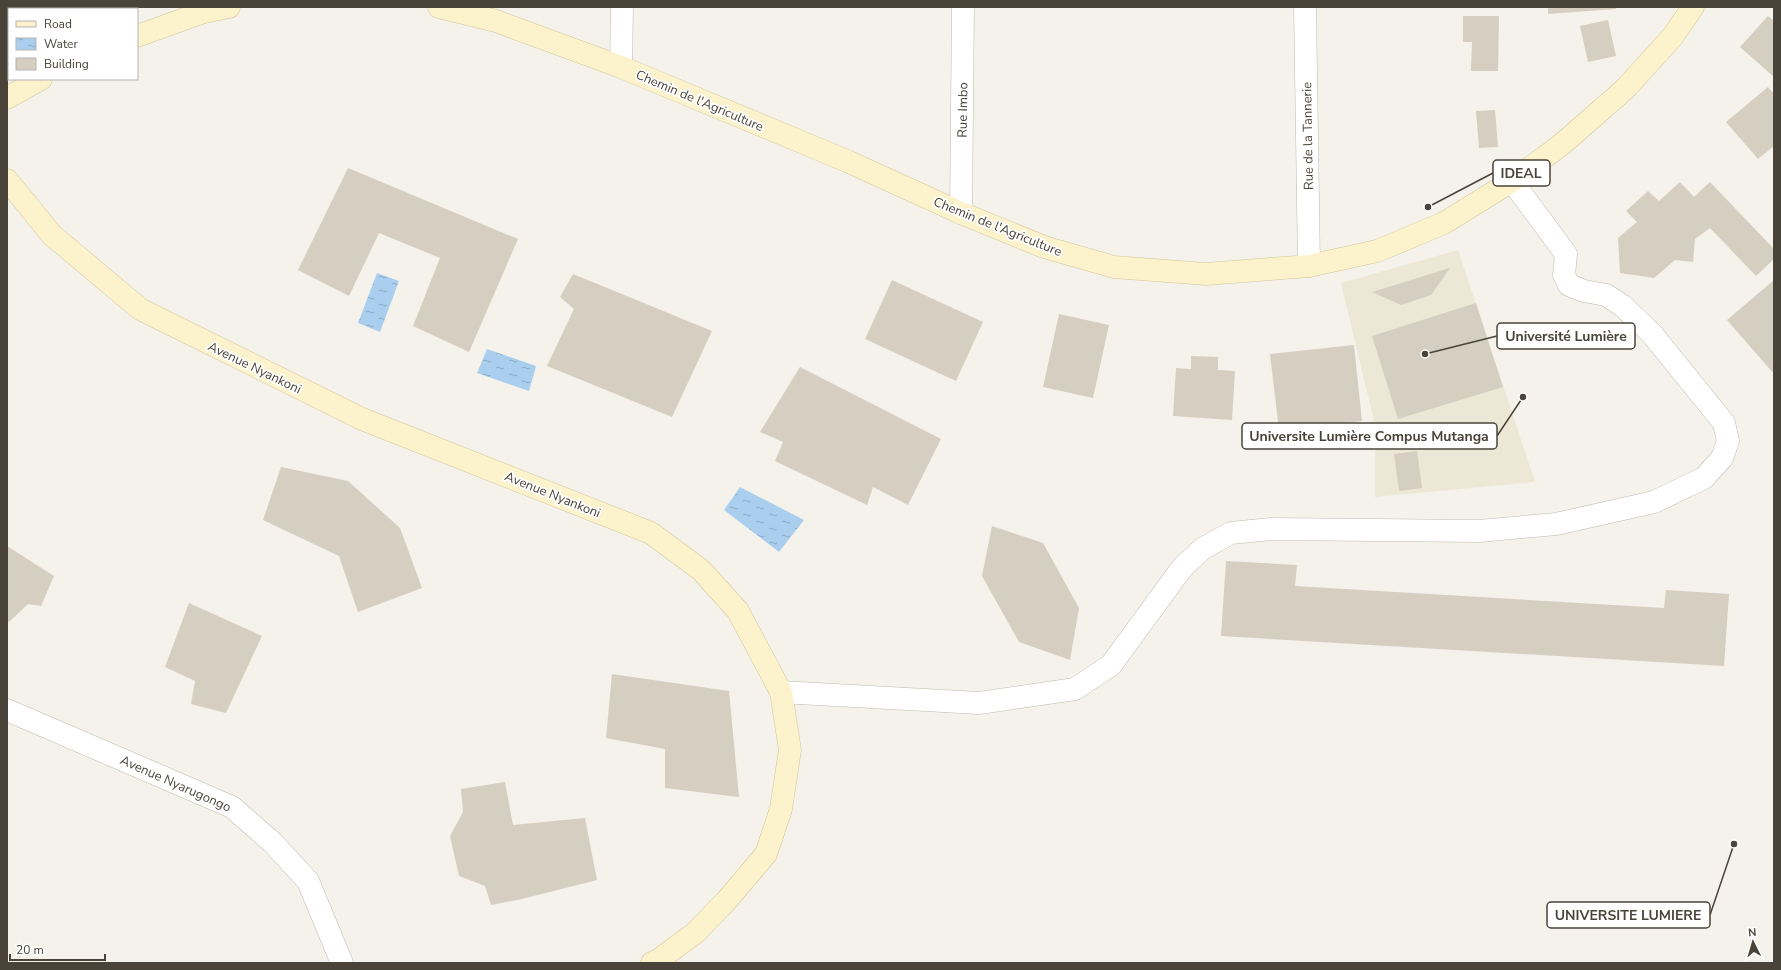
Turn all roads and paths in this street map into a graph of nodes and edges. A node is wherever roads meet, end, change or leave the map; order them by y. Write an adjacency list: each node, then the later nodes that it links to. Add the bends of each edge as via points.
1 (229, 7): 7 (street, via 204,12)
2 (439, 7): 8 (street, Chemin de l'Agriculture, via 496,21)
3 (622, 7): 8 (street)
4 (963, 7): 13 (street, Rue Imbo)
5 (1305, 7): 14 (street, Rue de la Tannerie)
6 (1693, 7): 12 (street, Chemin de l'Agriculture, via 1672,36 1625,89 1561,145)
7 (138, 36)
8 (621, 67): 13 (street, Chemin de l'Agriculture, via 847,161)
9 (39, 80): 10 (street)
10 (7, 98)
11 (7, 180): 15 (street, Avenue Nyankoni, via 52,235 140,309 362,419 651,533 702,570 738,611)
12 (1512, 181): 14 (street, Chemin de l'Agriculture, via 1444,223 1377,250); 15 (street, via 1566,254 1564,275 1569,285 1584,291 1606,294 1623,306 1652,334 1724,423 1728,441 1722,458 1704,478 1654,502 1556,524 1480,531 1271,529 1231,533 1202,549 1182,568 1111,665 1075,689 978,703)
13 (961, 213): 14 (street, Chemin de l'Agriculture, via 1044,247 1114,267 1206,274)
14 (1309, 266)
15 (781, 692): 18 (street, Avenue Nyankoni, via 790,750 782,809 766,854 695,933)
16 (7, 710): 17 (street, Avenue Nyarugongo, via 232,807 273,843 308,881)
17 (342, 963)
18 (652, 963)

